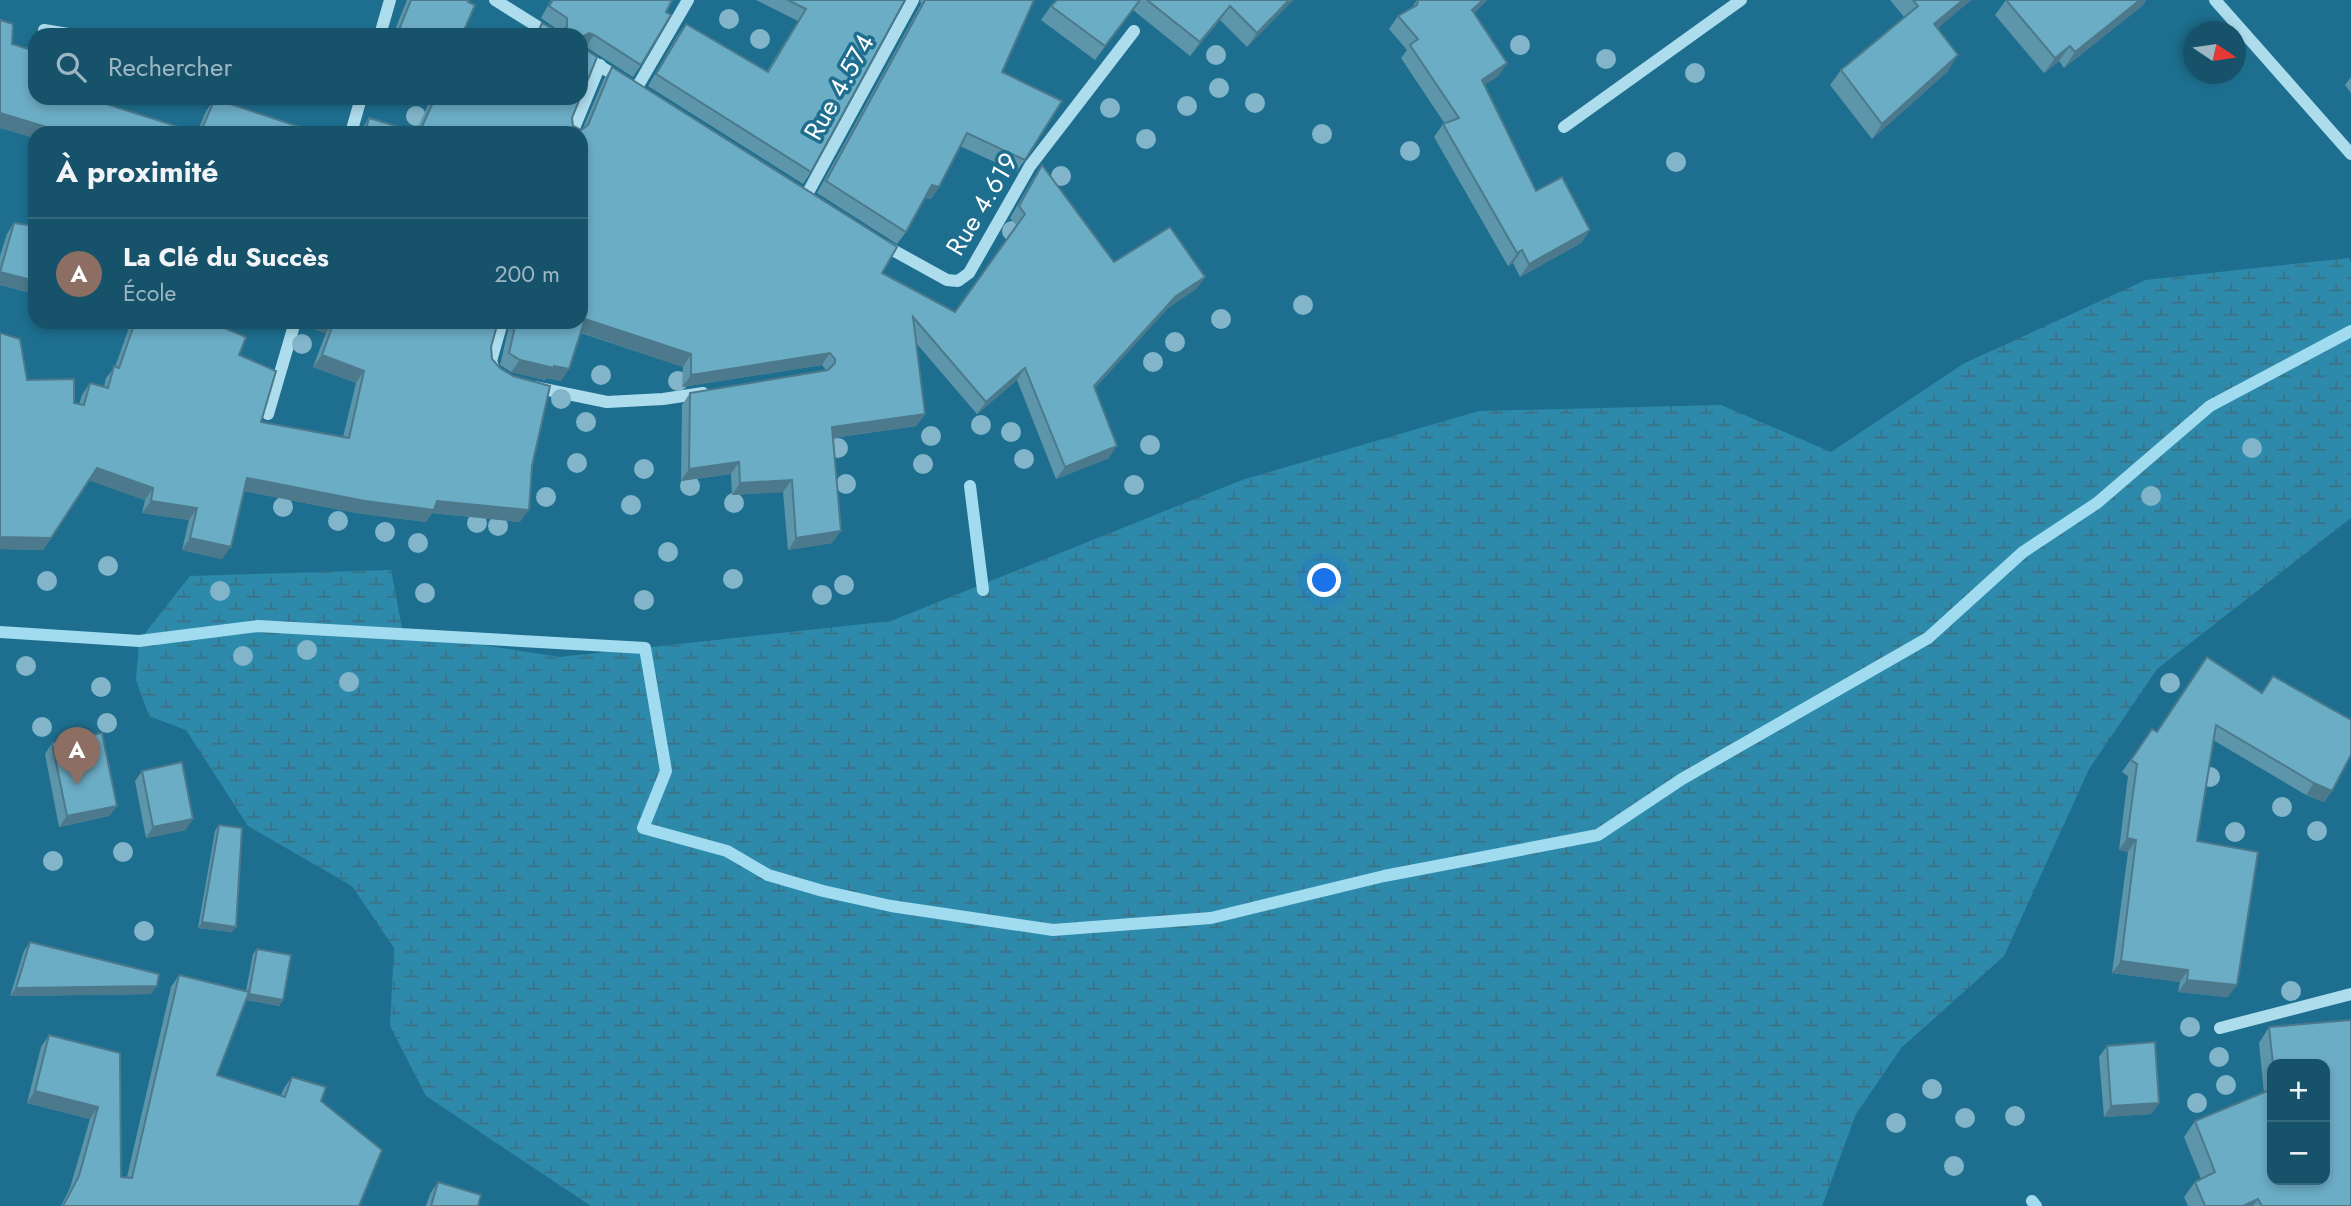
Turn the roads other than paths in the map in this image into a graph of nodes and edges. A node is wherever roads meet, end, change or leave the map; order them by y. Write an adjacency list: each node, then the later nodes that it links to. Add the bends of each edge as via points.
1 (390, 0): 7 (street)
2 (495, 0): 8 (street)
3 (688, 0): 11 (street, via 642,93)
4 (913, 0): 19 (street, Rue 4.574, via 800,193)
5 (1741, 0): 17 (street)
6 (2216, 0): 18 (street)
7 (382, 28)
8 (540, 28)
9 (1134, 31): 20 (street, Rue 4.619, via 1030,166 969,273 958,281 947,280)
10 (588, 58): 11 (street)
11 (600, 65): 12 (street)
12 (588, 94)
13 (359, 105): 15 (street)
14 (584, 105): 16 (street)
15 (353, 126)
16 (575, 126)
17 (1564, 127)
18 (2351, 154)
19 (818, 204)
20 (864, 233)
21 (293, 329): 24 (street)
22 (500, 329): 23 (street, via 492,369 514,382 607,402)
23 (715, 391)
24 (268, 414)
25 (2351, 994): 26 (street)
26 (2220, 1028)

